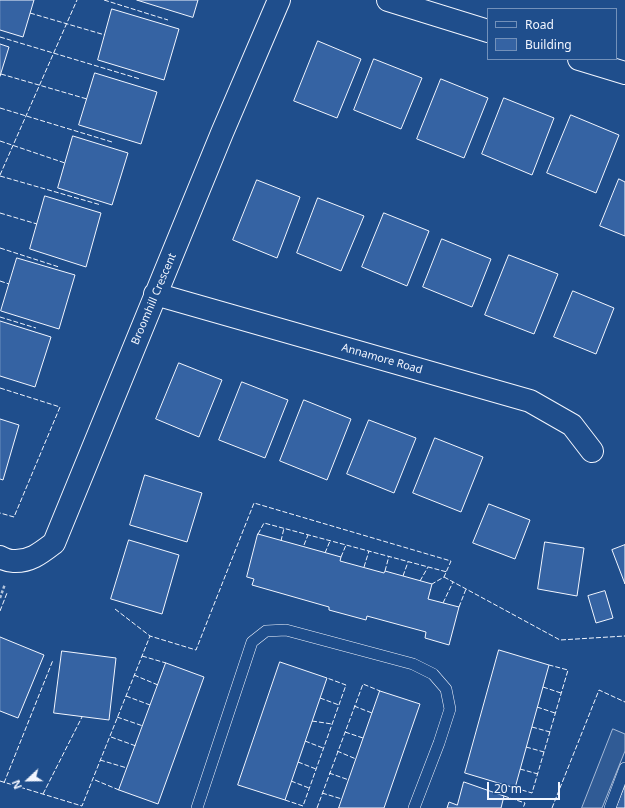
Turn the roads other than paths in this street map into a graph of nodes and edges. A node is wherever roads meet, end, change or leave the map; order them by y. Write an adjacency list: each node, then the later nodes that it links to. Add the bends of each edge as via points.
1 (279, 0): 6 (street, Broomhill Crescent)
2 (388, 0): 3 (street)
3 (487, 31)
4 (582, 60): 5 (street)
5 (625, 73)
6 (156, 294): 7 (street, Annamore Road, via 530,401 572,425); 8 (street, Broomhill Crescent, via 54,543 29,560 12,561)
7 (592, 451)
8 (0, 557)
9 (625, 768): 12 (lane)
10 (197, 808): 11 (lane, via 252,642 266,631 286,630 413,664 433,674 446,689 450,710)
11 (414, 808)
12 (610, 808)

